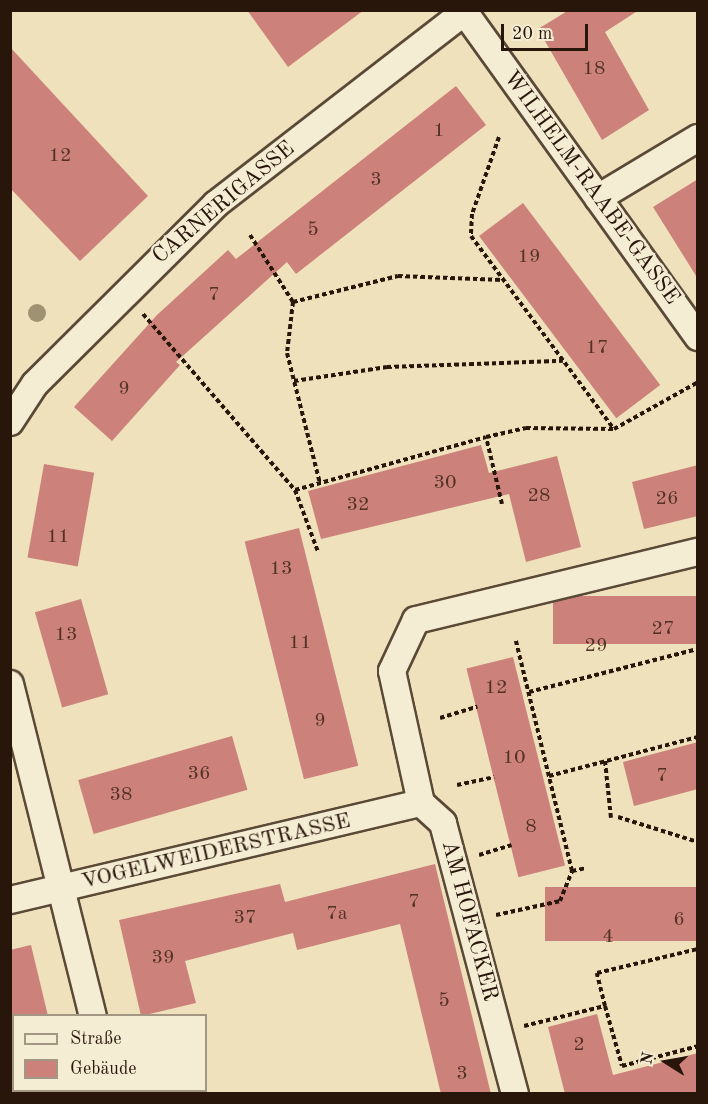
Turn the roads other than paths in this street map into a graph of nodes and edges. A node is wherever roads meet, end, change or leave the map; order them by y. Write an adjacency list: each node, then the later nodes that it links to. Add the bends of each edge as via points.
1 (464, 11): 3 (street, WILHELM-RAABE-GASSE); 5 (street, CARNERIGASSE, via 216,204 35,384)
2 (698, 138): 3 (street)
3 (598, 198): 4 (street, WILHELM-RAABE-GASSE)
4 (698, 337)
5 (10, 422)
6 (698, 552): 8 (street, via 416,620 392,671)
7 (10, 684): 9 (street)
8 (421, 802): 9 (street, VOGELWEIDERSTRASSE, via 103,882); 12 (street, AM HOFACKER, via 443,823)
9 (60, 887): 10 (street, VOGELWEIDERSTRASSE); 11 (street)
10 (10, 900)
11 (92, 1014)
12 (515, 1094)

